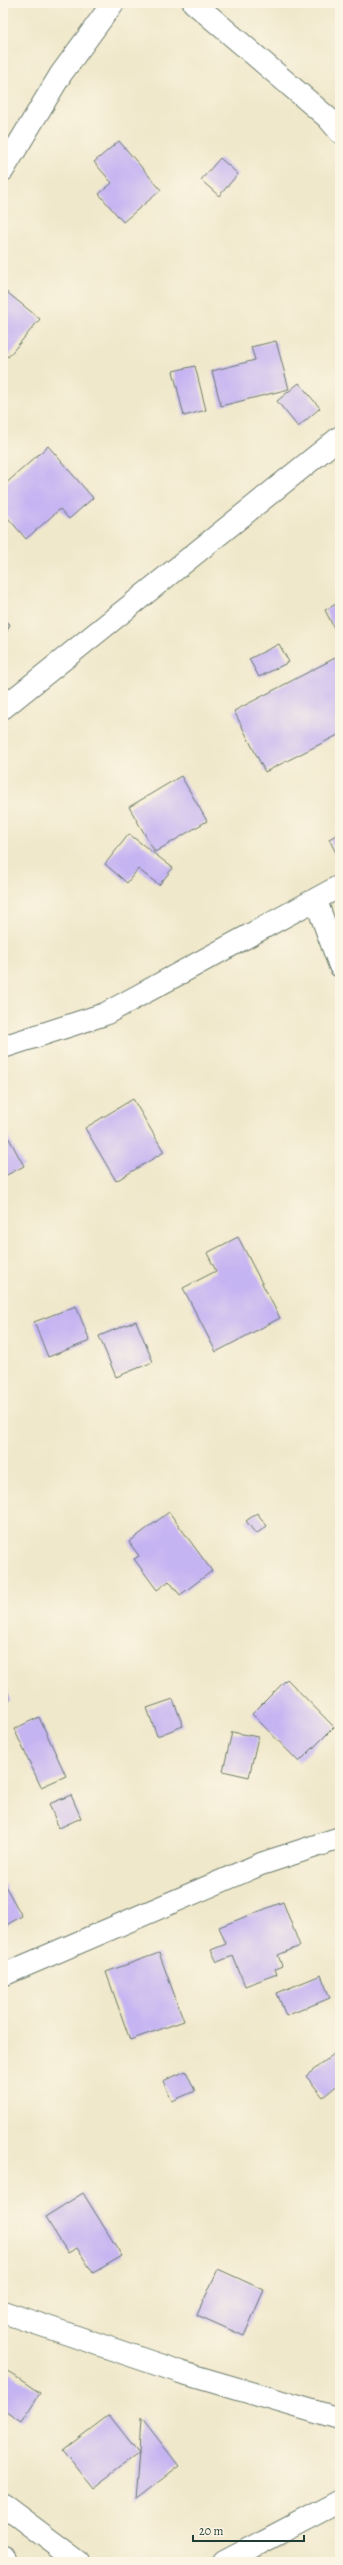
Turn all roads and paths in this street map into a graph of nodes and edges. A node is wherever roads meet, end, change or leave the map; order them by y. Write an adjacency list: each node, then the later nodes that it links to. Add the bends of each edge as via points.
1 (113, 3): 4 (street, via 61,74)
2 (194, 3): 3 (street, via 328,118)
3 (340, 132)
4 (3, 170)
5 (340, 436): 6 (street)
6 (3, 708)
7 (340, 886): 8 (street)
8 (316, 901): 9 (street); 10 (street, via 105,1014)
9 (340, 966)
10 (3, 1047)
11 (340, 1838): 12 (street, via 262,1864)
12 (3, 1975)
13 (3, 2312): 14 (street, via 180,2372)
14 (340, 2419)
15 (340, 2502): 20 (street)
16 (3, 2505): 19 (street)
17 (3, 2556): 18 (street)
18 (5, 2562)
19 (80, 2562)
20 (224, 2562)

